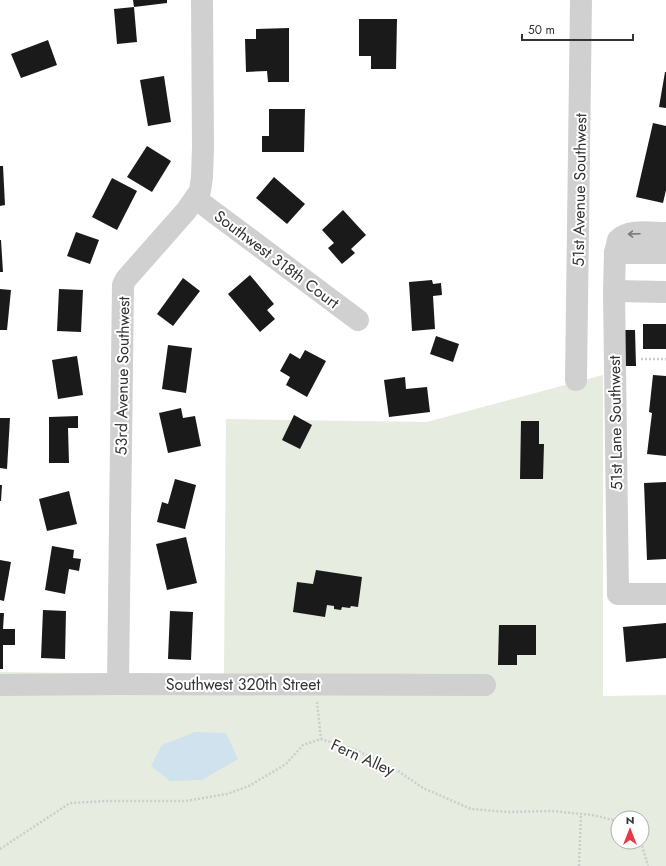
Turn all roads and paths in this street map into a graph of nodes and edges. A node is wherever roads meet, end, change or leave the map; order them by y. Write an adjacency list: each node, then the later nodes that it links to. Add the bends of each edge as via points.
1 (202, 0): 3 (street, 53rd Avenue Southwest, via 202,177)
2 (581, 0): 12 (street, 51st Avenue Southwest)
3 (196, 199): 9 (street, Southwest 318th Court); 14 (street, 53rd Avenue Southwest, via 123,285)
4 (666, 234): 5 (street, one-way to 5, via 625,234 618,240)
5 (615, 253): 6 (street); 7 (street, 51st Lane Southwest)
6 (666, 253)
7 (614, 291): 8 (street); 13 (street, 51st Lane Southwest, via 618,594)
8 (666, 292)
9 (358, 320)
10 (666, 359): 11 (path)
11 (641, 360)
12 (576, 380)
13 (666, 594)
14 (118, 684): 15 (street, Southwest 320th Street); 16 (street, Southwest 320th Street)
15 (0, 685)
16 (485, 685)
17 (581, 814): 18 (path, Fern Alley); 19 (path, Fern Alley, via 470,809 424,788 395,769 356,750 321,739 303,745 286,764 249,786 227,794 186,801 70,803); 21 (path)
18 (610, 819)
19 (0, 849)
20 (643, 850): 22 (path)
21 (579, 866)
22 (648, 866)

